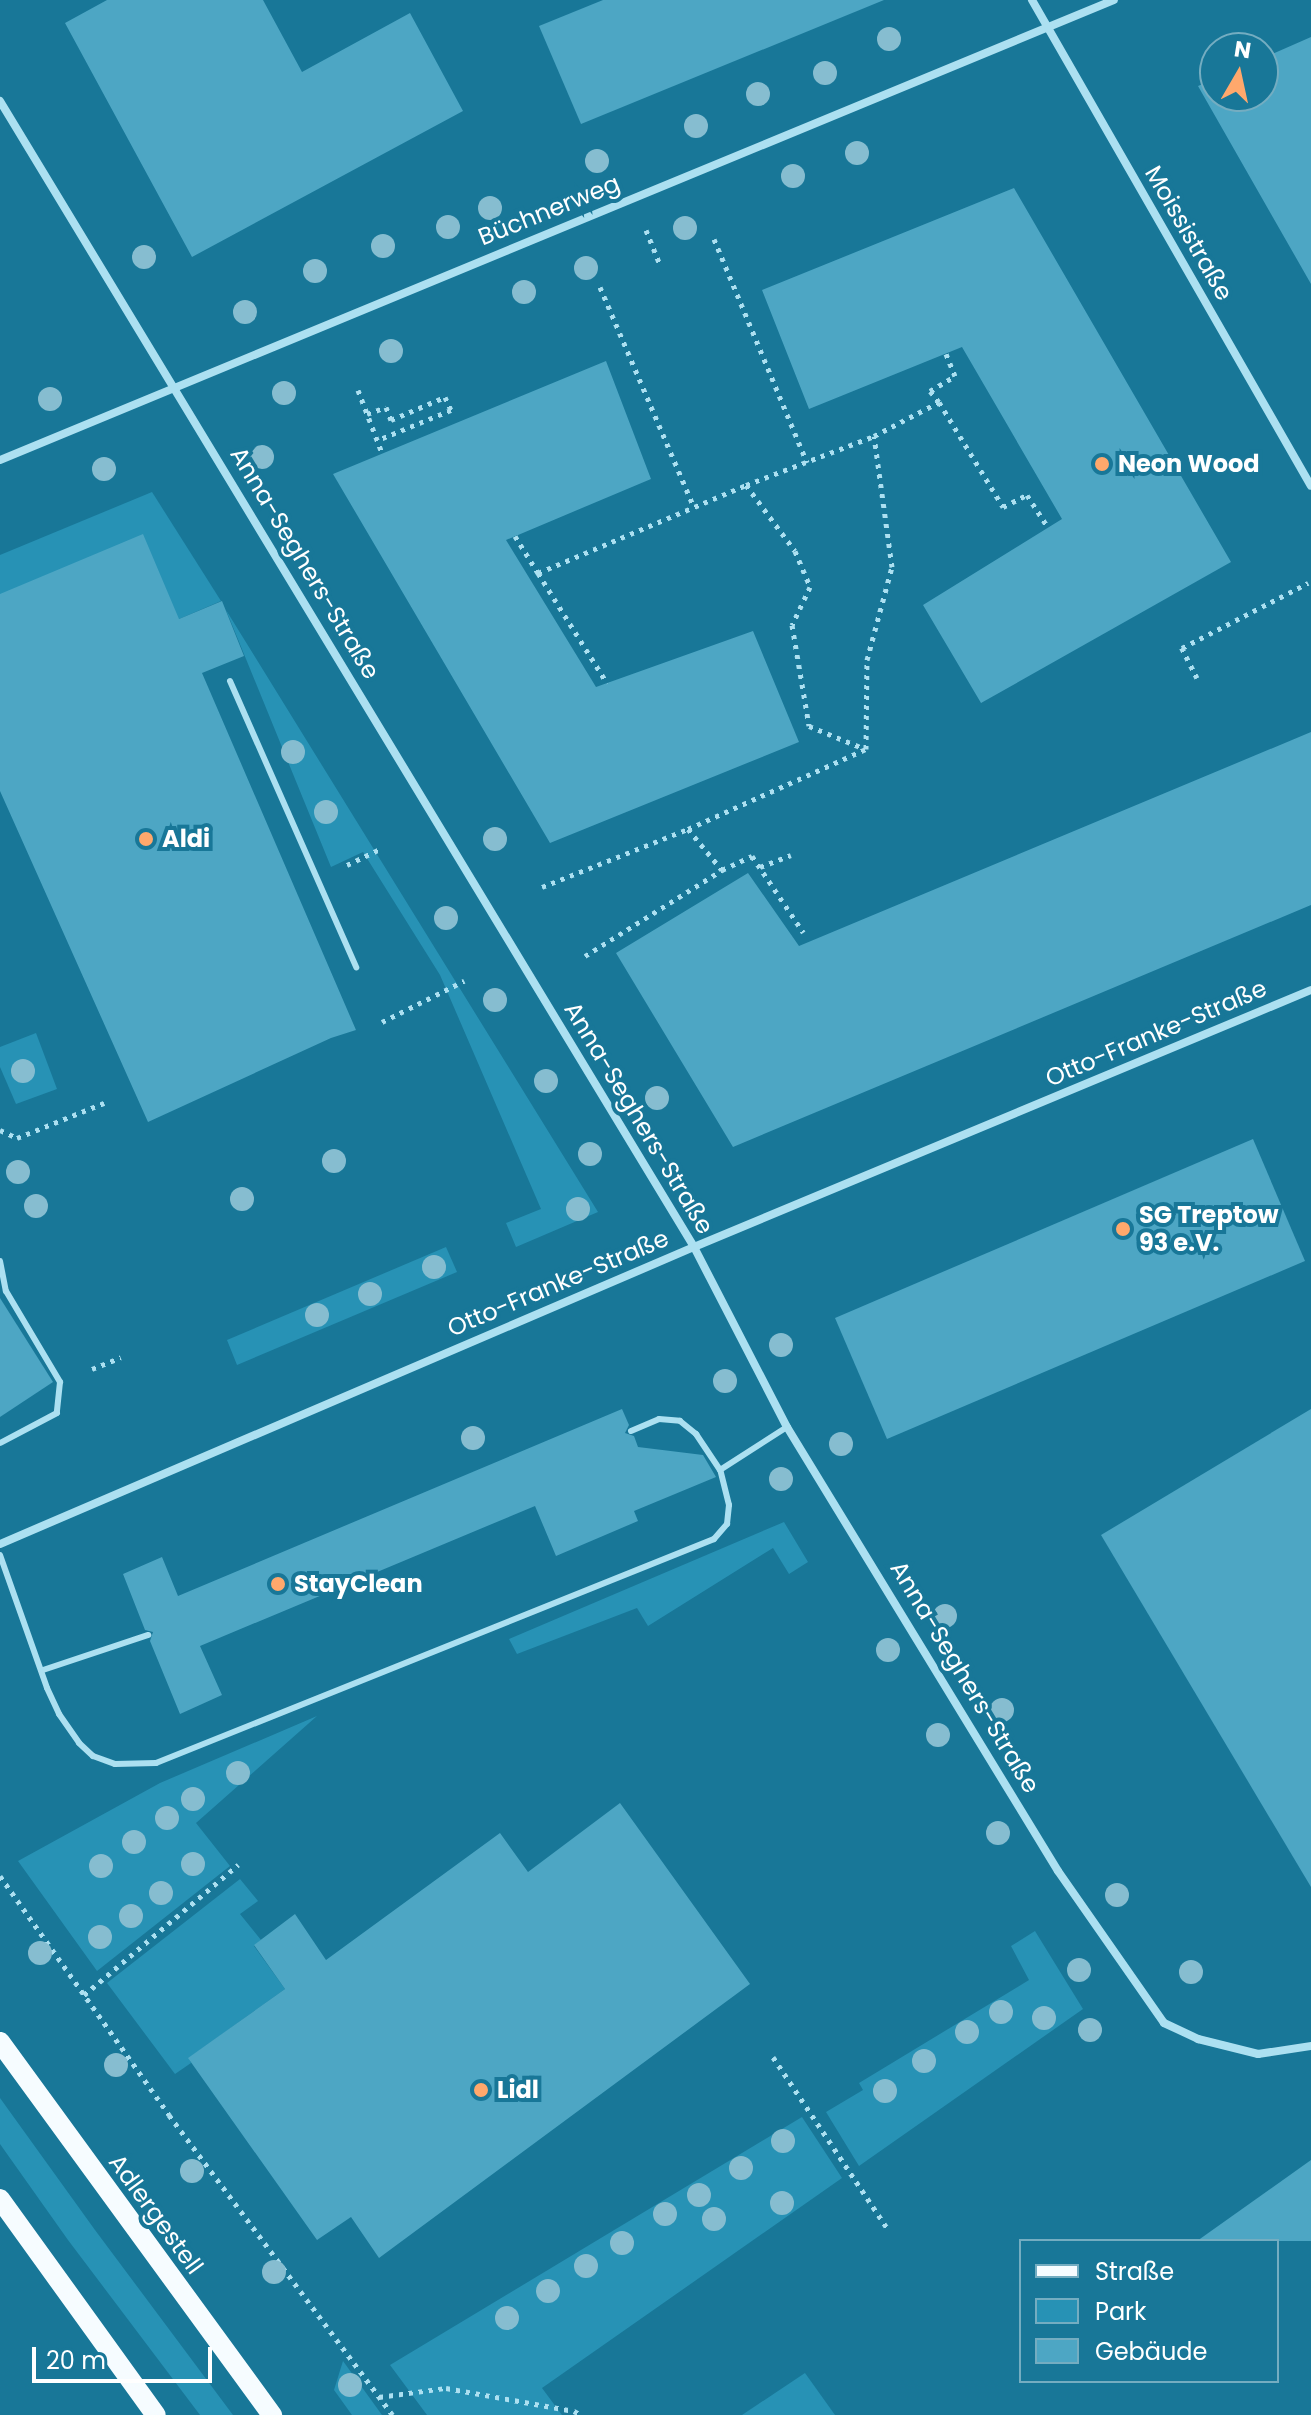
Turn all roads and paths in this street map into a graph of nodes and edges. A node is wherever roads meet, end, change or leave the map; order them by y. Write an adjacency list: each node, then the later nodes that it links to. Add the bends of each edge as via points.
1 (1032, 0): 3 (street, Moissistraße)
2 (1114, 0): 3 (street, Büchnerweg)
3 (1047, 28): 8 (street, Büchnerweg); 18 (street, Moissistraße)
4 (0, 101): 8 (street, Anna-Seghers-Straße)
5 (714, 239): 16 (path)
6 (600, 287): 19 (path)
7 (946, 354): 10 (path, via 955,376 930,391)
8 (172, 386): 15 (street, Büchnerweg); 41 (street, Anna-Seghers-Straße)
9 (358, 390): 11 (path)
10 (939, 402): 12 (path); 20 (path, via 1003,507 1027,495)
11 (367, 414): 13 (path); 13 (path, via 386,407 391,420 445,397 451,410)
12 (874, 436): 16 (path); 27 (path, via 892,567 867,660)
13 (378, 440): 14 (path)
14 (382, 453)
15 (0, 460)
16 (807, 462): 17 (path)
17 (746, 485): 19 (path); 27 (path, via 795,551 810,587 792,625 809,726)
18 (1311, 486)
19 (694, 507): 22 (path)
20 (1048, 527)
21 (515, 536): 22 (path)
22 (538, 573): 26 (path)
23 (1308, 583): 24 (path, via 1182,648)
24 (1197, 678)
25 (230, 681): 35 (lane)
26 (607, 683)
27 (866, 749): 28 (path)
28 (688, 829): 31 (path); 32 (path)
29 (791, 855): 30 (path)
30 (760, 867): 31 (path, via 752,856); 33 (path)
31 (722, 870): 34 (path)
32 (542, 887)
33 (803, 932)
34 (585, 956)
35 (356, 967)
36 (464, 981): 38 (path)
37 (1311, 990): 41 (street, Otto-Franke-Straße)
38 (382, 1022)
39 (104, 1103): 40 (path, via 17,1138)
40 (0, 1130)
41 (694, 1247): 43 (street, Anna-Seghers-Straße); 47 (street, Otto-Franke-Straße)
42 (0, 1261): 45 (lane, via 6,1291 60,1382 57,1413)
43 (787, 1427): 46 (lane); 55 (street, Anna-Seghers-Straße, via 1058,1871 1164,2023 1198,2039 1258,2054)
44 (631, 1431): 46 (lane, via 659,1419 680,1421 696,1434)
45 (0, 1443)
46 (720, 1470): 50 (lane, via 729,1505 727,1524 714,1539 156,1763 115,1764 93,1756 59,1714)
47 (0, 1544)
48 (0, 1555): 50 (lane)
49 (148, 1635): 50 (lane)
50 (43, 1670)
51 (238, 1865): 53 (path)
52 (0, 1876): 53 (path)
53 (84, 1995): 59 (path)
54 (0, 2042): 61 (main road, Adlergestell)
55 (1311, 2046)
56 (773, 2057): 58 (path)
57 (0, 2199): 60 (main road)
58 (887, 2228)
59 (379, 2397): 62 (path); 63 (path, via 446,2388)
60 (156, 2415)
61 (272, 2415)
62 (393, 2415)
63 (581, 2415)

